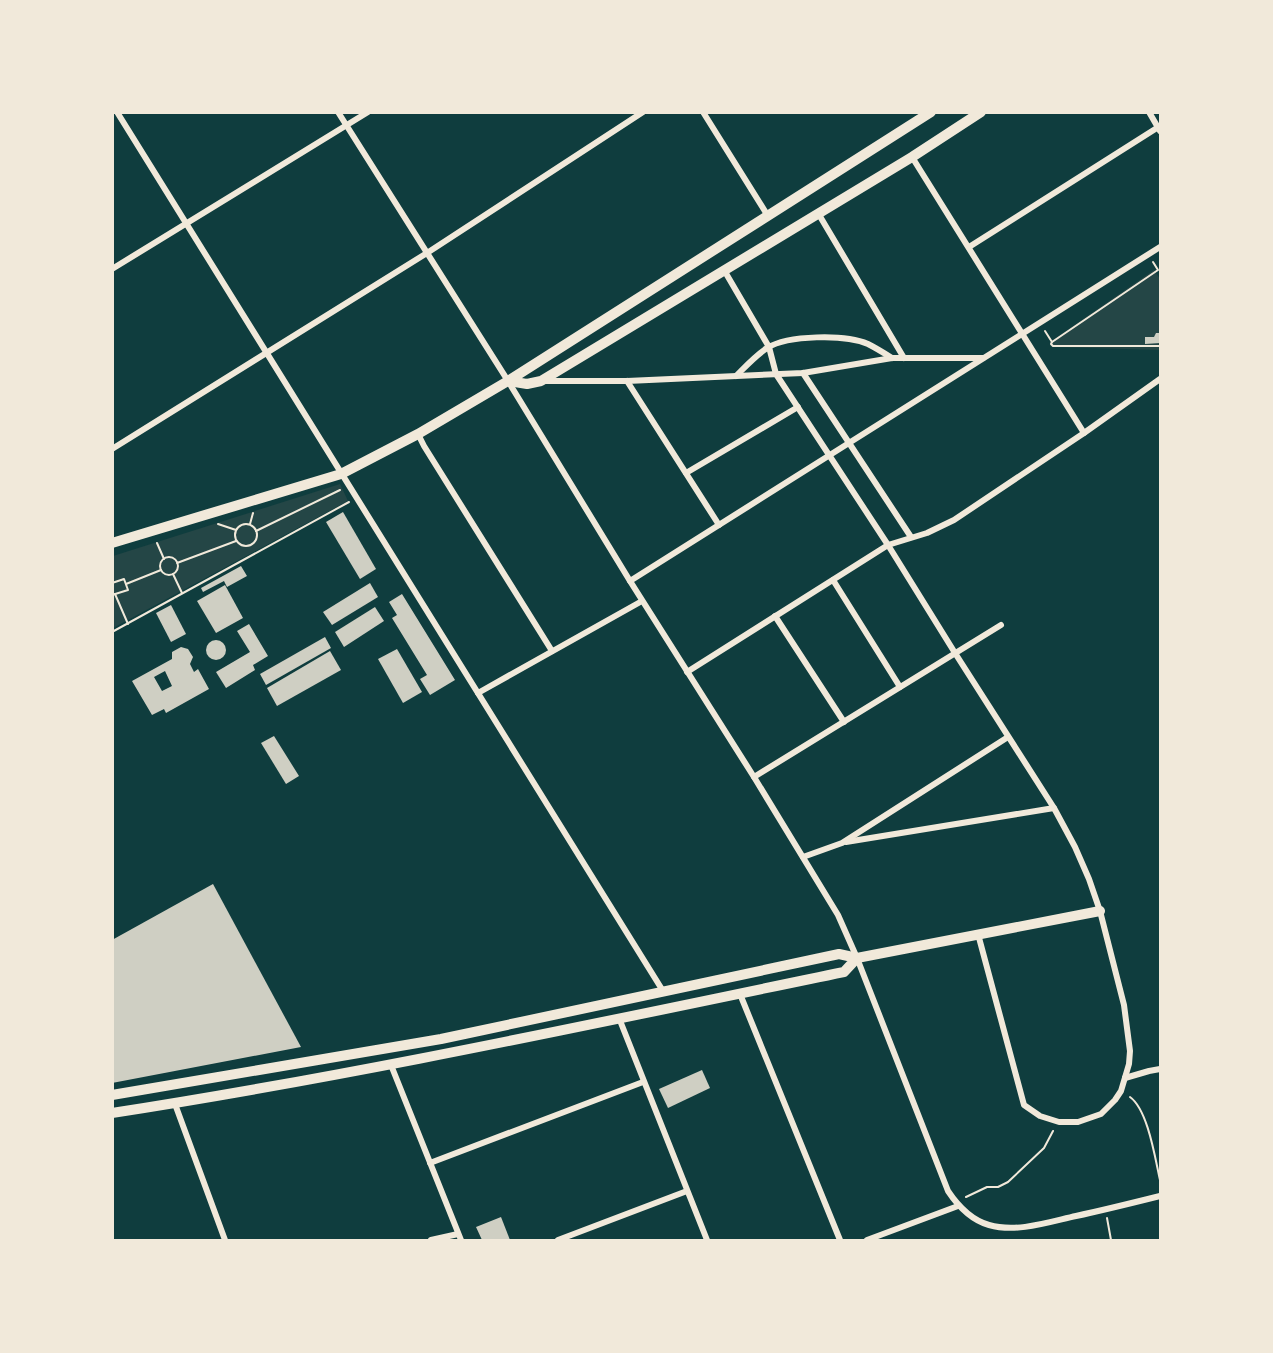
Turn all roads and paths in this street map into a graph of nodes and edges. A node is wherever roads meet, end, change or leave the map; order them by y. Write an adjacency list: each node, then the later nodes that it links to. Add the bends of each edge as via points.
1 (117, 112): 14 (street)
2 (338, 112): 9 (street)
3 (368, 112): 9 (street)
4 (643, 112): 17 (street)
5 (703, 112): 13 (street)
6 (931, 112): 13 (street)
7 (981, 112): 11 (street)
8 (1149, 112): 10 (street)
9 (346, 126): 14 (street); 17 (street)
10 (1160, 128): 15 (street)
11 (912, 157): 12 (street); 15 (street)
12 (818, 213): 20 (street); 28 (street)
13 (768, 216): 34 (street)
14 (186, 223): 19 (street); 26 (street)
15 (969, 247): 22 (street)
16 (1161, 248): 18 (street)
17 (427, 253): 26 (street); 34 (street)
18 (1149, 255): 21 (street); 23 (path, via 1158,270)
19 (112, 269)
20 (724, 270): 25 (street); 35 (street)
21 (1040, 323): 22 (street); 23 (path)
22 (1023, 334): 29 (street); 38 (street)
23 (1052, 342): 24 (path, via 1053,346)
24 (1161, 346)
25 (770, 347): 27 (street, via 790,340 843,339 867,344); 31 (street); 32 (street)
26 (266, 352): 41 (street); 44 (street)
27 (892, 358): 28 (street); 30 (street)
28 (904, 358): 29 (street)
29 (985, 358): 40 (street)
30 (803, 373): 31 (street); 40 (street)
31 (776, 374): 32 (street); 37 (street)
32 (736, 376): 36 (street)
33 (1161, 379): 38 (street)
34 (508, 381): 35 (street); 39 (street); 63 (street)
35 (541, 381): 36 (street)
36 (627, 381): 43 (street)
37 (798, 407): 42 (street); 43 (street)
38 (1084, 433): 53 (street, via 954,520)
39 (418, 434): 44 (street); 73 (street)
40 (849, 443): 42 (street); 53 (street)
41 (112, 449)
42 (830, 455): 50 (street); 57 (street)
43 (686, 473): 50 (street)
44 (341, 474): 56 (street); 77 (street)
45 (343, 489): 52 (path)
46 (346, 495): 66 (path, via 349,501)
47 (254, 510): 49 (path)
48 (213, 523): 51 (path)
49 (250, 525): 51 (path); 52 (path)
50 (719, 525): 63 (street)
51 (236, 530): 55 (path)
52 (256, 531): 55 (path, via 253,544 246,547)
53 (911, 537): 57 (street)
54 (156, 540): 58 (path)
55 (236, 541): 59 (path)
56 (112, 543)
57 (888, 545): 62 (street); 74 (street)
58 (164, 559): 59 (path, via 173,558); 60 (path)
59 (177, 563): 61 (path)
60 (161, 570): 61 (path); 65 (path)
61 (173, 574): 66 (path)
62 (832, 580): 69 (street); 76 (street)
63 (630, 581): 68 (street)
64 (112, 583): 65 (path, via 124,579)
65 (126, 584): 67 (path, via 128,590)
66 (183, 594): 70 (path)
67 (114, 595): 70 (path)
68 (642, 600): 73 (street); 75 (street)
69 (776, 616): 75 (street); 78 (street)
70 (128, 624): 72 (path)
71 (1001, 625): 74 (street)
72 (112, 632)
73 (552, 651): 77 (street)
74 (955, 653): 76 (street); 79 (street)
75 (687, 672): 80 (street)
76 (900, 687): 78 (street)
77 (478, 693): 87 (street)
78 (844, 722): 80 (street)
79 (1008, 737): 81 (street); 82 (street)
80 (754, 777): 83 (street)
81 (1054, 808): 82 (street); 84 (street, via 1075,847)
82 (842, 843): 83 (street)
83 (803, 857): 86 (street, via 838,915)
84 (1100, 911): 85 (street); 92 (street, via 1124,1005 1130,1051)
85 (978, 934): 86 (street); 98 (street, via 1024,1105)
86 (857, 958): 87 (street, via 838,954); 88 (street, via 844,972); 103 (street)
87 (663, 991): 95 (street, via 441,1039)
88 (740, 994): 89 (street); 110 (street)
89 (619, 1018): 90 (street); 93 (street)
90 (391, 1065): 96 (street); 99 (street)
91 (1161, 1069): 92 (street)
92 (1125, 1078): 94 (street)
93 (643, 1082): 99 (street); 101 (street)
94 (1121, 1091): 98 (street, via 1101,1114 1078,1122); 100 (path, via 1134,1100 1143,1114)
95 (112, 1095)
96 (175, 1104): 97 (street); 106 (street)
97 (112, 1113)
98 (1059, 1122): 103 (path, via 1044,1148 1008,1182 987,1186)
99 (430, 1163): 105 (street)
100 (1161, 1180)
101 (687, 1191): 108 (street); 109 (street)
102 (1161, 1196): 104 (street)
103 (957, 1206): 104 (street, via 989,1226 1017,1228); 111 (street)
104 (1106, 1209): 112 (path)
105 (460, 1237): 107 (street)
106 (225, 1240)
107 (431, 1240)
108 (558, 1240)
109 (707, 1240)
110 (840, 1240)
111 (867, 1240)
112 (1111, 1240)

